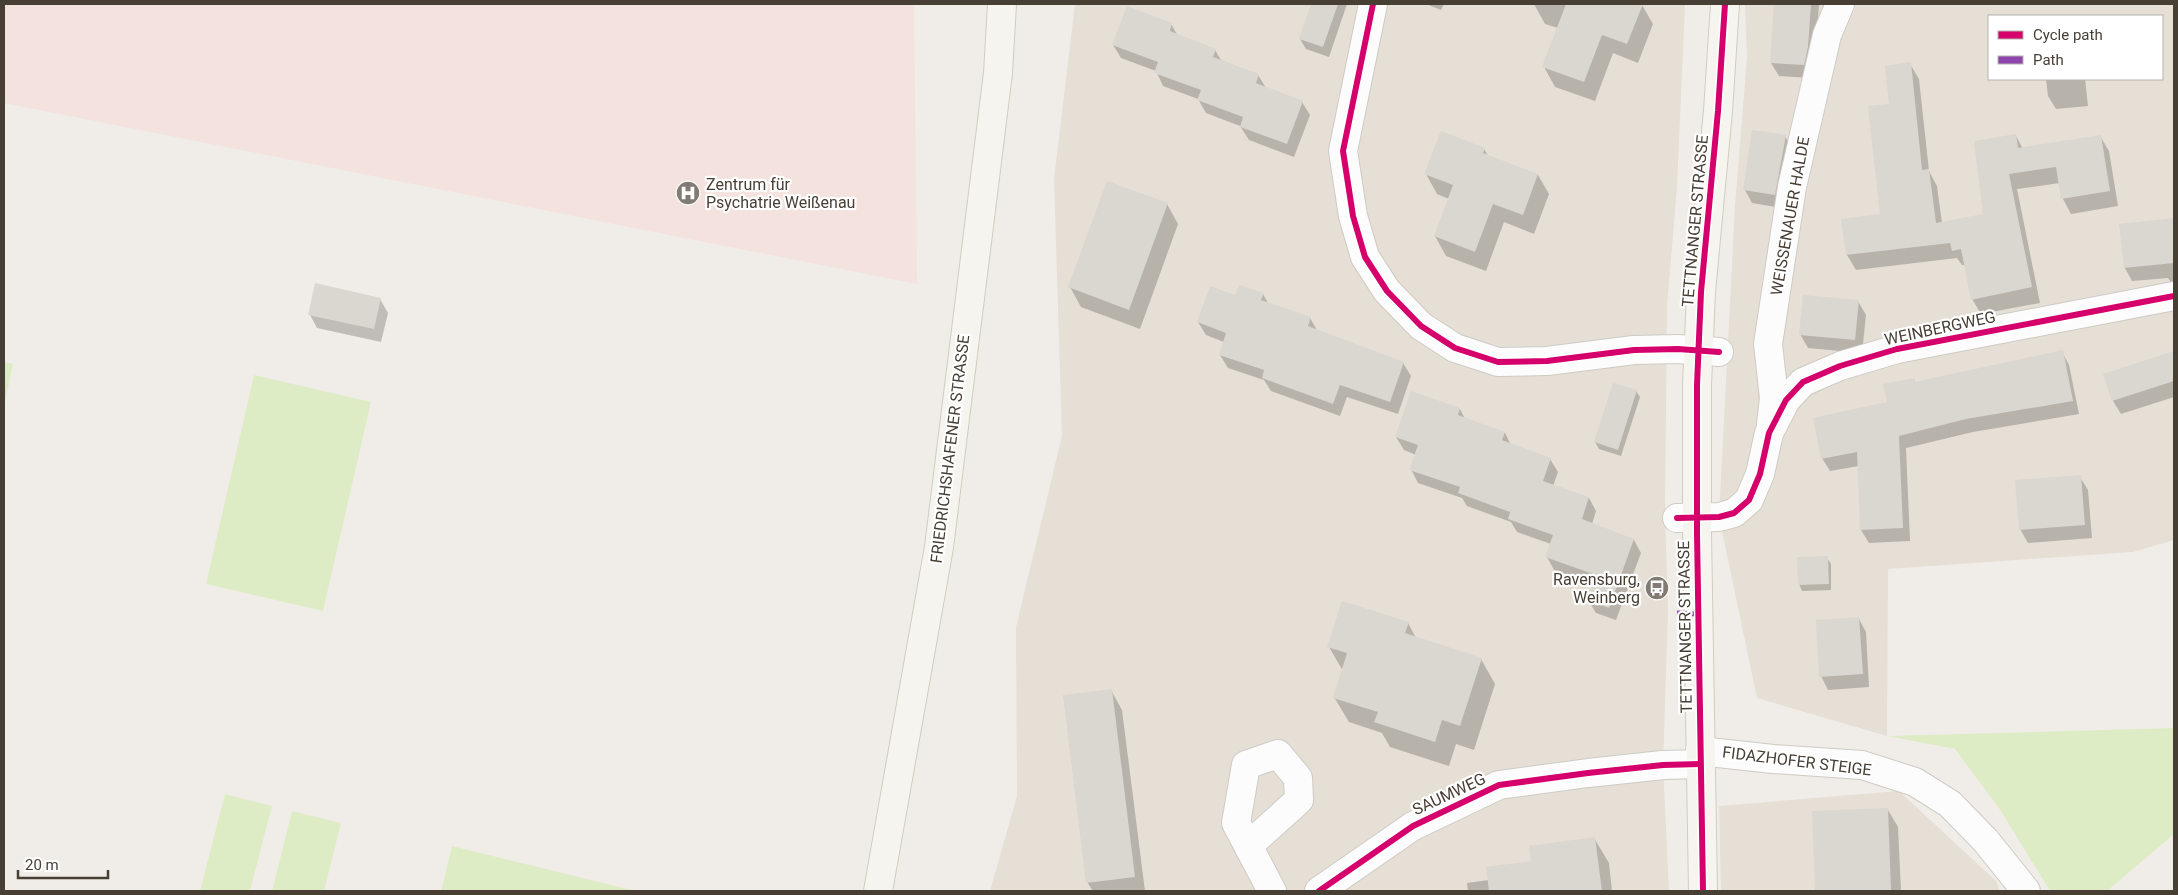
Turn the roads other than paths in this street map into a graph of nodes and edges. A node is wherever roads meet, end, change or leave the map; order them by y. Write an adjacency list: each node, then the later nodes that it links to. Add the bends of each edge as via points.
1 (1002, 4): 11 (main road, FRIEDRICHSHAFENER STRASSE, via 998,73 939,547)
2 (1373, 4): 6 (street, via 1342,150 1365,257 1387,291 1421,326 1455,348 1498,362 1547,361 1634,350)
3 (1724, 4): 6 (main road, TETTNANGER STRASSE, via 1718,111 1701,292)
4 (1840, 4): 7 (street, WEISSENAUER HALDE, via 1827,35 1792,187 1768,344 1774,398)
5 (2174, 296): 7 (street, WEINBERGWEG, via 1897,349 1840,366 1803,382 1786,400)
6 (1709, 351): 8 (main road, TETTNANGER STRASSE)
7 (1769, 433): 8 (street, WEINBERGWEG, via 1760,474 1749,500 1734,513 1719,517)
8 (1687, 517): 9 (main road, TETTNANGER STRASSE)
9 (1700, 757): 13 (street, SAUMWEG, via 1663,765 1588,772 1499,786 1413,826); 14 (main road, TETTNANGER STRASSE); 15 (street, FIDAZHOFER STEIGE, via 1862,766 1916,782 1950,804 1986,841)
10 (1248, 846): 12 (street)
11 (878, 891)
12 (1272, 891)
13 (1319, 891)
14 (1703, 891)
15 (2026, 891)

